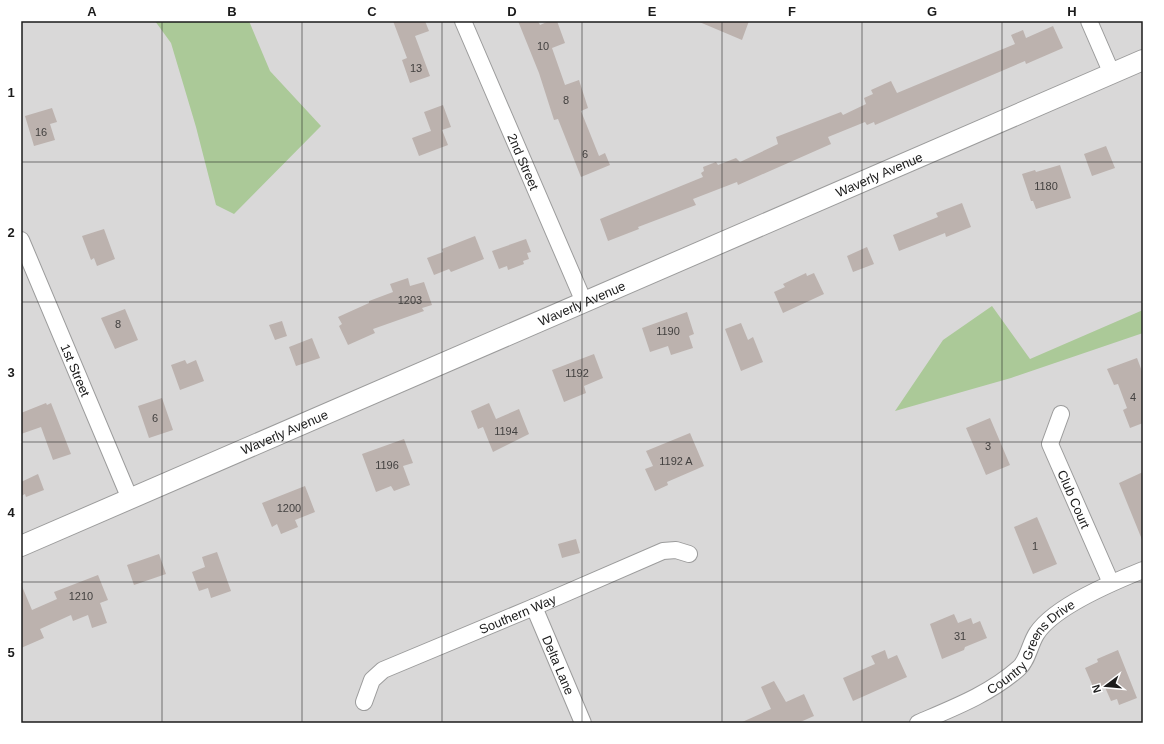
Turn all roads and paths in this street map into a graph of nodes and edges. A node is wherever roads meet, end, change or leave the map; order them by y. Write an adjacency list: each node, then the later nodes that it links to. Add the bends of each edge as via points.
1 (462, 21): 6 (street, 2nd Street)
2 (1089, 21): 4 (street)
3 (1143, 60): 4 (street, Waverly Avenue)
4 (1112, 74): 6 (street, Waverly Avenue)
5 (21, 240): 8 (street, 1st Street)
6 (584, 302): 8 (street, Waverly Avenue)
7 (1061, 414): 12 (street, Club Court, via 1050,444)
8 (130, 499): 9 (street, Waverly Avenue)
9 (21, 546)
10 (689, 554): 13 (street, Southern Way, via 676,550 664,551)
11 (1143, 570): 12 (street, Country Greens Drive)
12 (1111, 582): 16 (street, Country Greens Drive, via 1058,613 1037,632 1020,666 991,689)
13 (534, 607): 14 (street, Southern Way, via 382,670 372,680); 15 (street, Delta Lane)
14 (364, 702)
15 (583, 723)
16 (918, 723)

